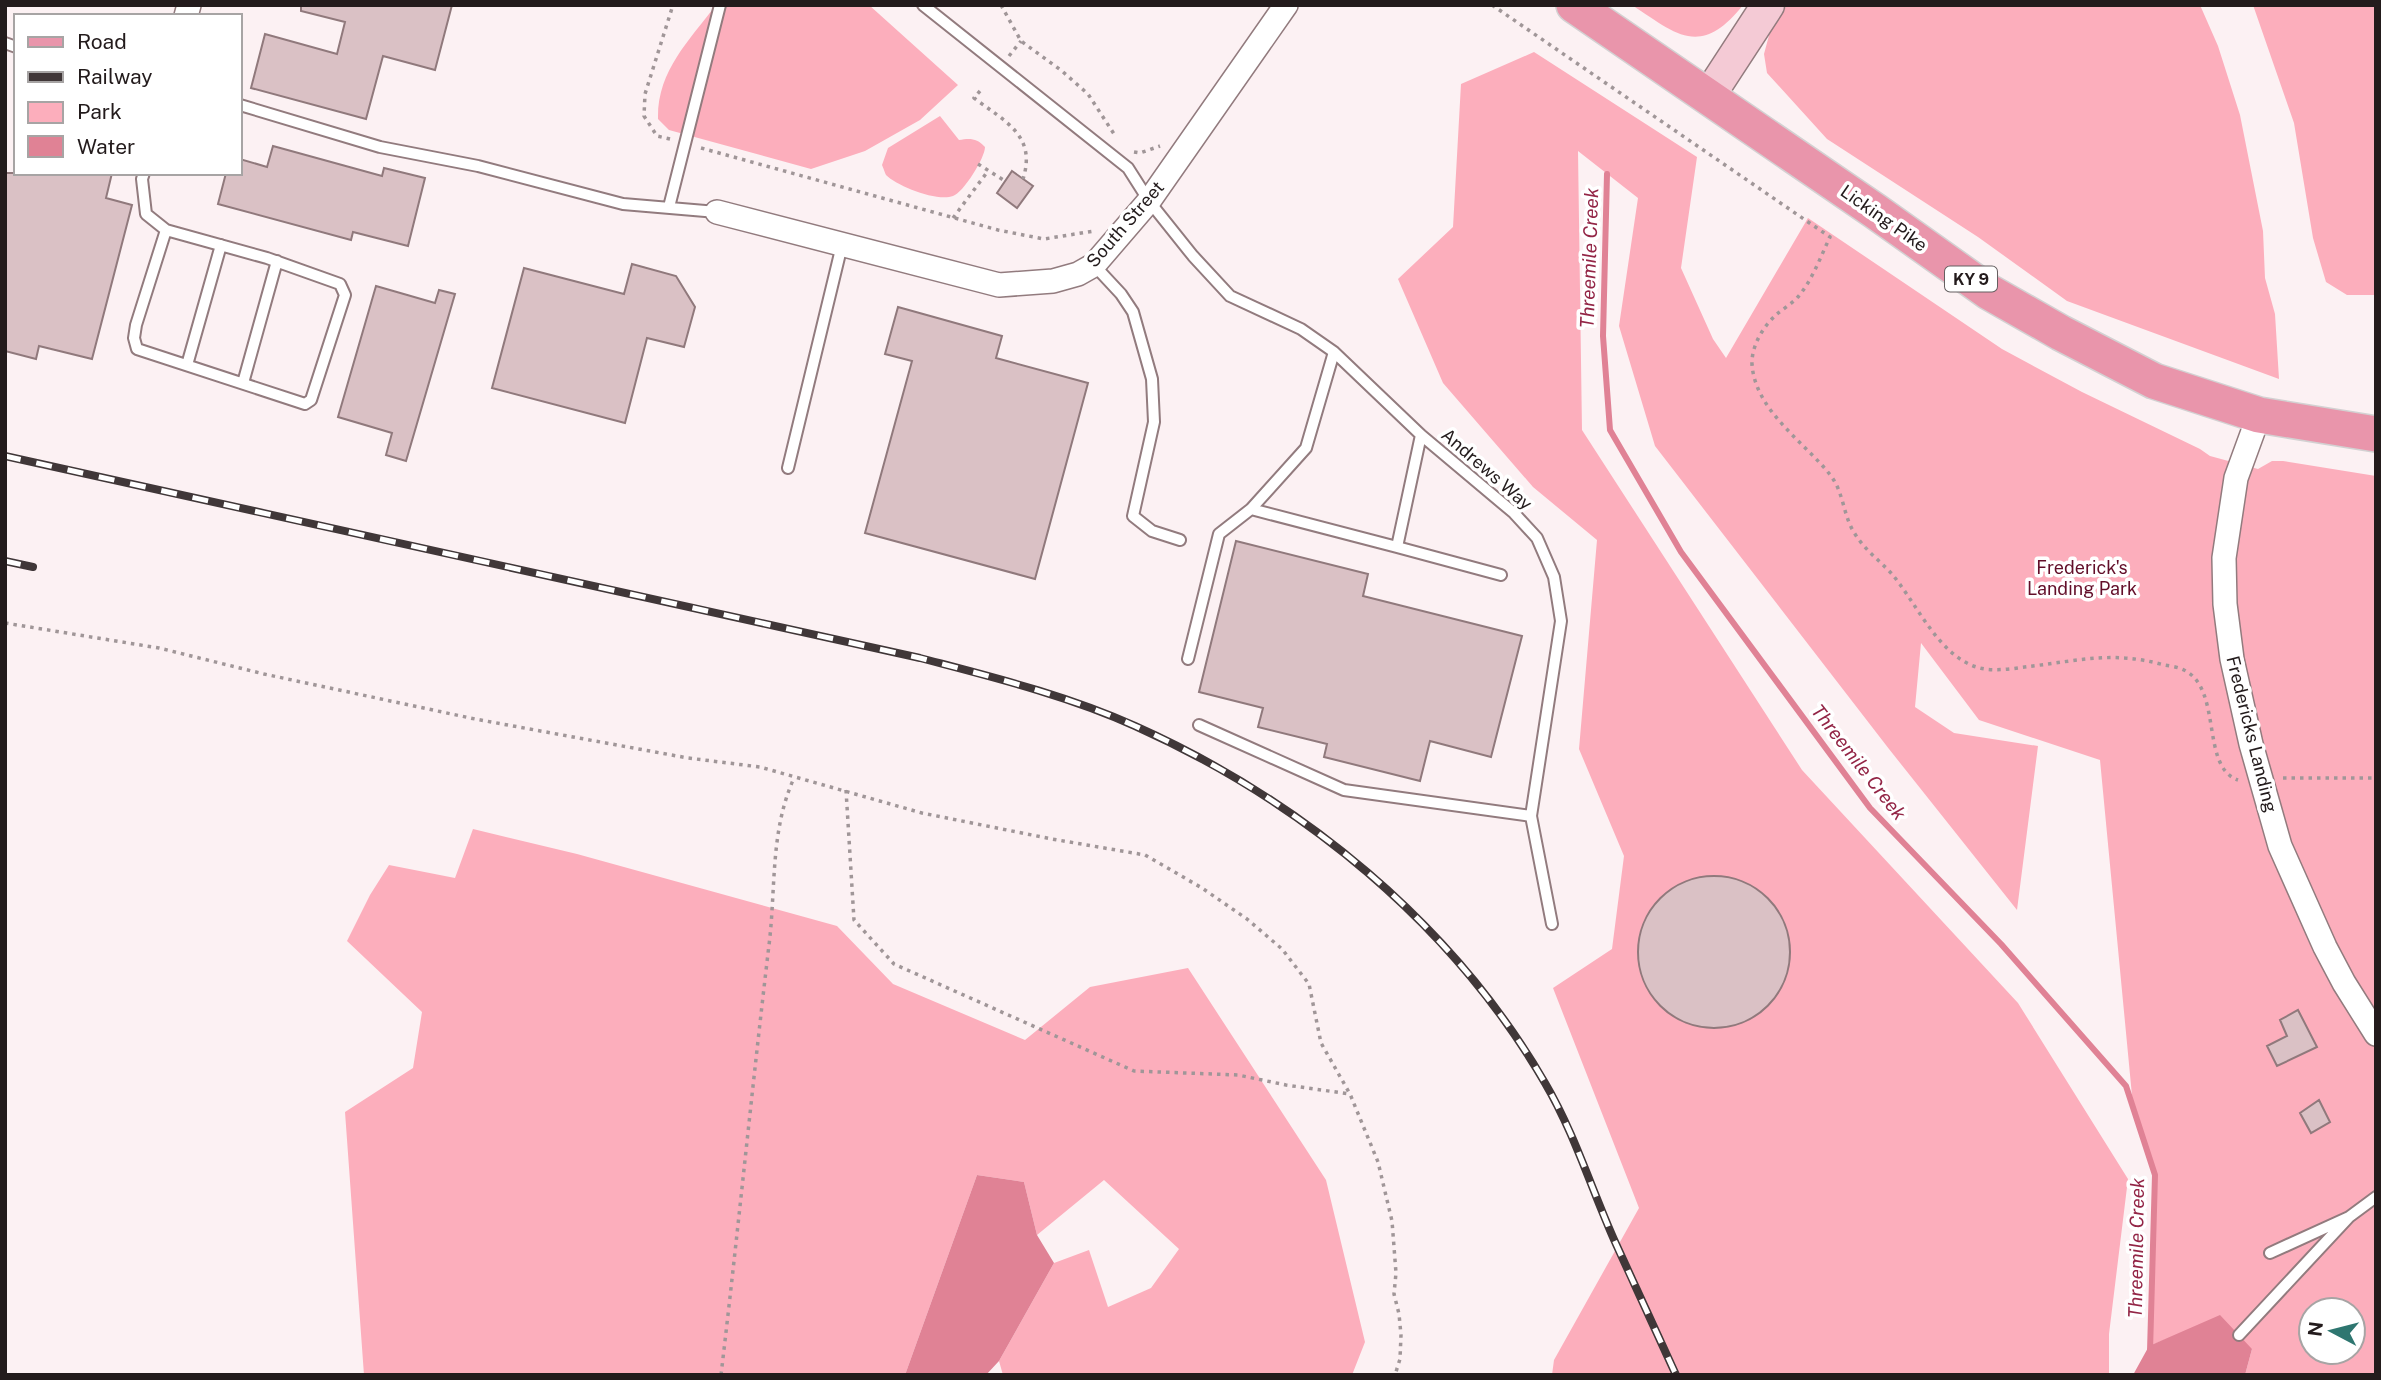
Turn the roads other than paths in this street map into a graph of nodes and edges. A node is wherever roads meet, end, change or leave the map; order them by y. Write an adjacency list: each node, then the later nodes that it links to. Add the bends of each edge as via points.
1 (720, 5): 10 (lane)
2 (923, 5): 9 (lane, Andrews Way, via 1128,168)
3 (1286, 5): 9 (street, South Street)
4 (1574, 5): 6 (main road, Licking Pike / KY 9)
5 (1768, 5): 6 (main road)
6 (1708, 97): 20 (main road, Licking Pike / KY 9, via 1989,292 2154,381)
7 (242, 106): 10 (lane, via 380,147 478,166 623,204)
8 (143, 175): 12 (lane, via 146,214)
9 (1144, 193): 16 (street, South Street); 17 (lane, Andrews Way, via 1230,296 1301,329)
10 (669, 207): 11 (lane)
11 (717, 212): 14 (street, South Street)
12 (166, 230): 13 (lane); 18 (lane, via 134,338 136,349)
13 (221, 245): 15 (lane); 18 (lane)
14 (842, 245): 16 (street, South Street, via 999,285 1053,281); 23 (lane)
15 (277, 261): 19 (lane); 19 (lane, via 340,284 345,295 311,400 305,404)
16 (1094, 265): 25 (lane, via 1133,312 1152,379 1154,422 1133,516 1152,531)
17 (1334, 352): 22 (lane, Andrews Way); 24 (lane, via 1306,448)
18 (187, 365): 19 (lane)
19 (243, 383)
20 (2259, 415): 21 (main road, Licking Pike / KY 9); 32 (street, Fredericks Landing, via 2236,478 2224,558 2232,659 2280,846 2325,947)
21 (2376, 434)
22 (1421, 435): 26 (lane); 30 (lane, Andrews Way, via 1514,513 1537,538 1554,577 1561,621)
23 (788, 468)
24 (1251, 509): 26 (lane); 28 (lane, via 1219,534)
25 (1180, 540)
26 (1396, 547): 27 (lane)
27 (1501, 575)
28 (1188, 659)
29 (1199, 725): 30 (lane, via 1344,790)
30 (1531, 816): 31 (lane, Andrews Way)
31 (1552, 925)
32 (2376, 1034)
33 (2376, 1197): 34 (lane)
34 (2349, 1217): 35 (lane); 36 (lane)
35 (2270, 1252)
36 (2239, 1335)

